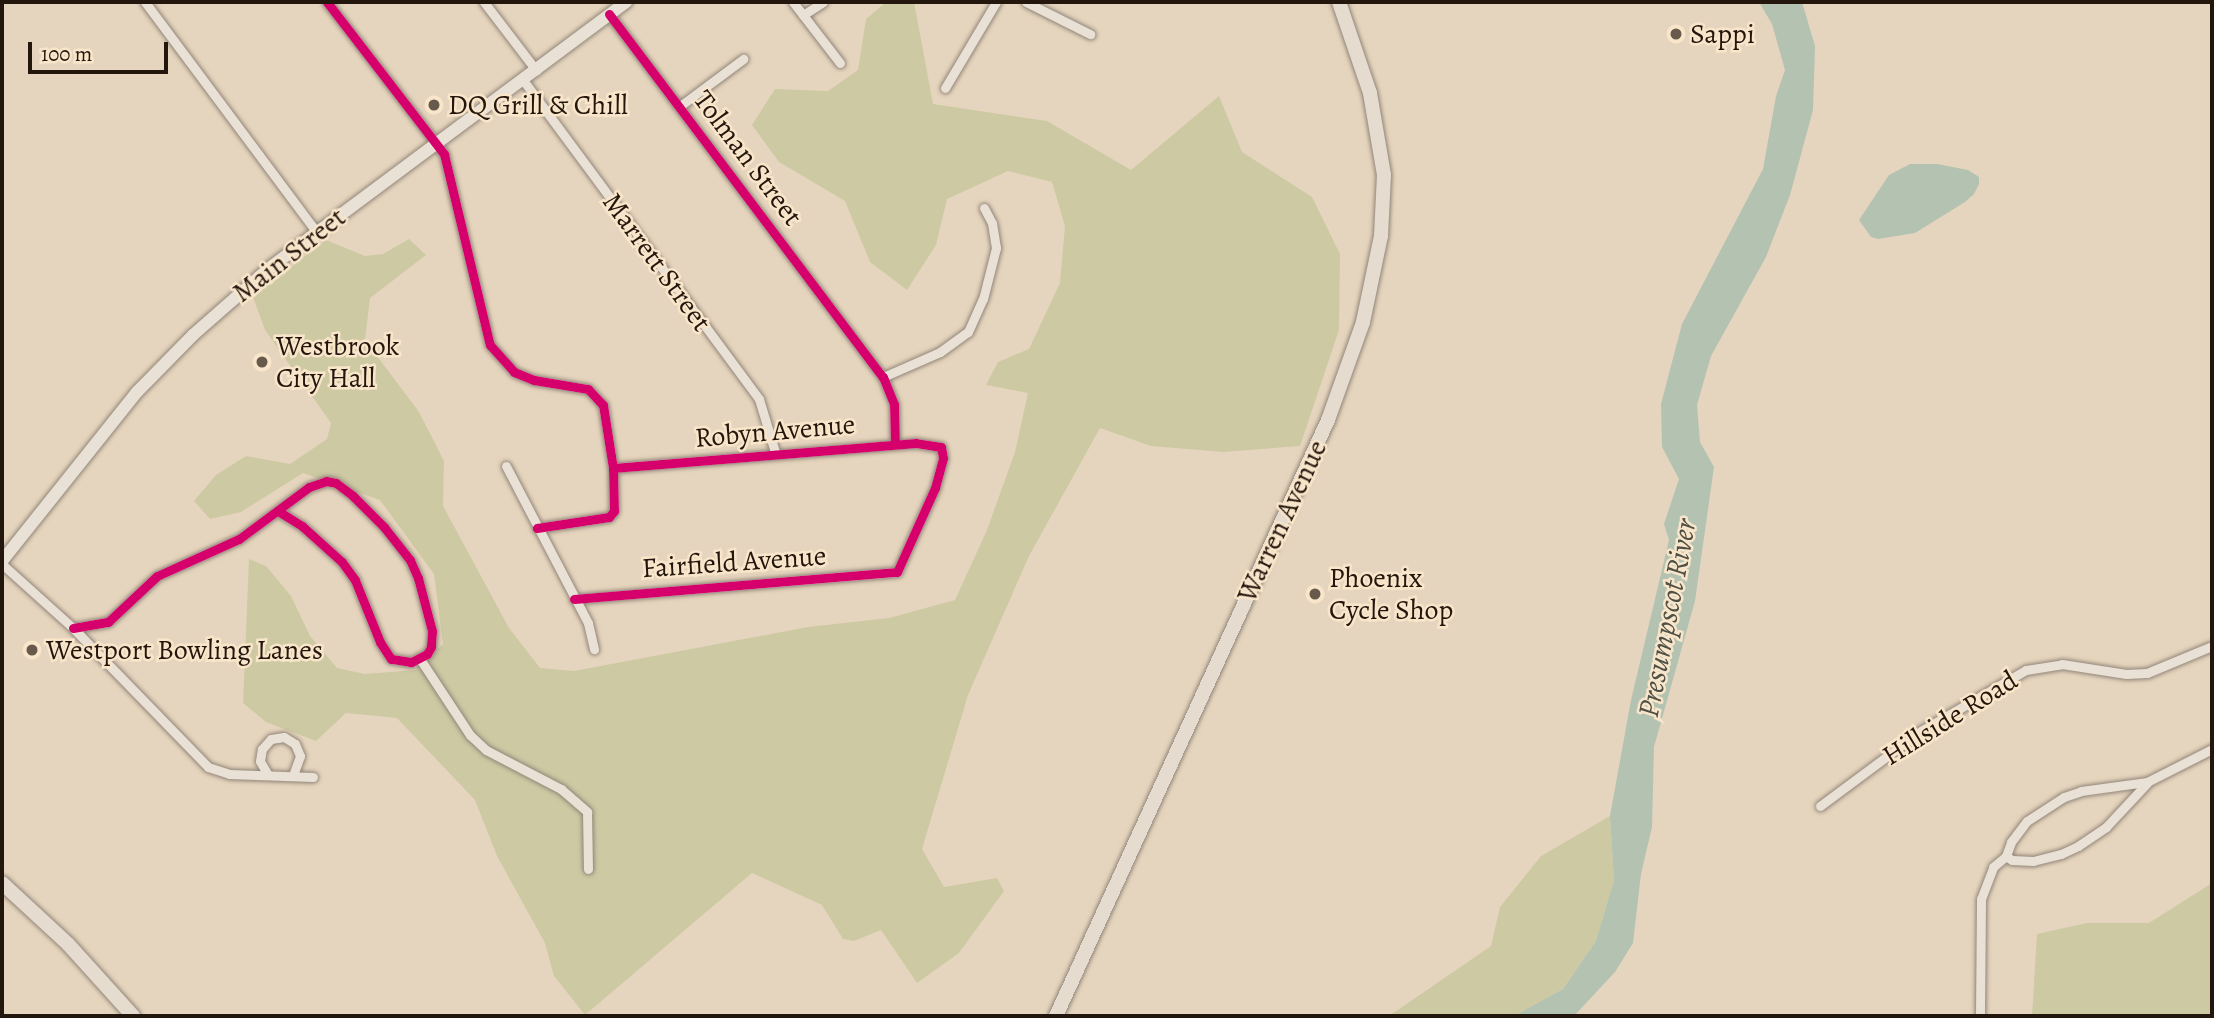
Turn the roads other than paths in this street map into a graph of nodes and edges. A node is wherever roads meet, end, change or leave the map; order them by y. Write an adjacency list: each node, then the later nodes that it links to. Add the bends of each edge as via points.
1 (145, 2): 21 (street)
2 (327, 2): 19 (street)
3 (484, 2): 15 (street)
4 (626, 2): 10 (main road, Main Street)
5 (793, 2): 11 (street)
6 (823, 2): 11 (street)
7 (996, 2): 17 (street)
8 (1026, 2): 12 (street)
9 (1339, 2): 46 (main road, Warren Avenue, via 1370,93 1384,175 1381,236 1363,322 1328,420)
10 (609, 14): 15 (main road, Main Street); 18 (street, Tolman Street)
11 (803, 15): 14 (street)
12 (1090, 34)
13 (743, 59): 18 (street)
14 (840, 63)
15 (536, 70): 16 (main road, Main Street)
16 (523, 80): 19 (main road, Main Street); 24 (street, Marrett Street, via 759,398)
17 (944, 88)
18 (680, 106): 22 (street, Tolman Street)
19 (435, 143): 21 (main road, Main Street); 26 (street, via 447,161 485,337 505,365 523,376 566,383 597,396 603,405)
20 (984, 208): 22 (street, via 996,248 983,299 968,332 940,352)
21 (317, 233): 29 (main road, Main Street, via 242,291 157,370)
22 (883, 377): 23 (street, Tolman Street, via 894,404)
23 (895, 444): 24 (street, Robyn Avenue); 30 (street, Robyn Avenue, via 941,447 941,472)
24 (775, 452): 26 (street, Robyn Avenue)
25 (506, 466): 28 (street)
26 (613, 468): 28 (street, via 615,503 609,517)
27 (278, 511): 32 (street, via 239,539 157,576 108,622); 35 (street, via 342,562 391,659 401,663); 35 (street, via 309,487 326,481 345,489 384,527 410,560 424,595 433,639)
28 (537, 528): 31 (street)
29 (2, 562): 32 (street)
30 (897, 572): 31 (street, Fairfield Avenue)
31 (574, 599): 34 (street, via 588,623)
32 (73, 628): 37 (street, via 208,767 229,774)
33 (2212, 646): 41 (street, Hillside Road, via 2147,673 2062,664 2026,670 1921,731)
34 (594, 649)
35 (420, 659): 43 (street, via 470,735 486,750 561,789 587,812)
36 (2212, 749): 40 (street)
37 (268, 775): 38 (street); 38 (street, via 260,755 266,743 277,737 290,740 298,749)
38 (293, 775): 39 (street)
39 (313, 777)
40 (2147, 782): 42 (street, via 2081,791 2048,805 2028,821); 42 (street, via 2106,827 2078,846 2033,861)
41 (1820, 806)
42 (2006, 856): 47 (street, via 1993,867 1980,899)
43 (588, 869)
44 (2, 883): 45 (main road, via 68,944)
45 (133, 1016)
46 (1056, 1016)
47 (1980, 1016)

